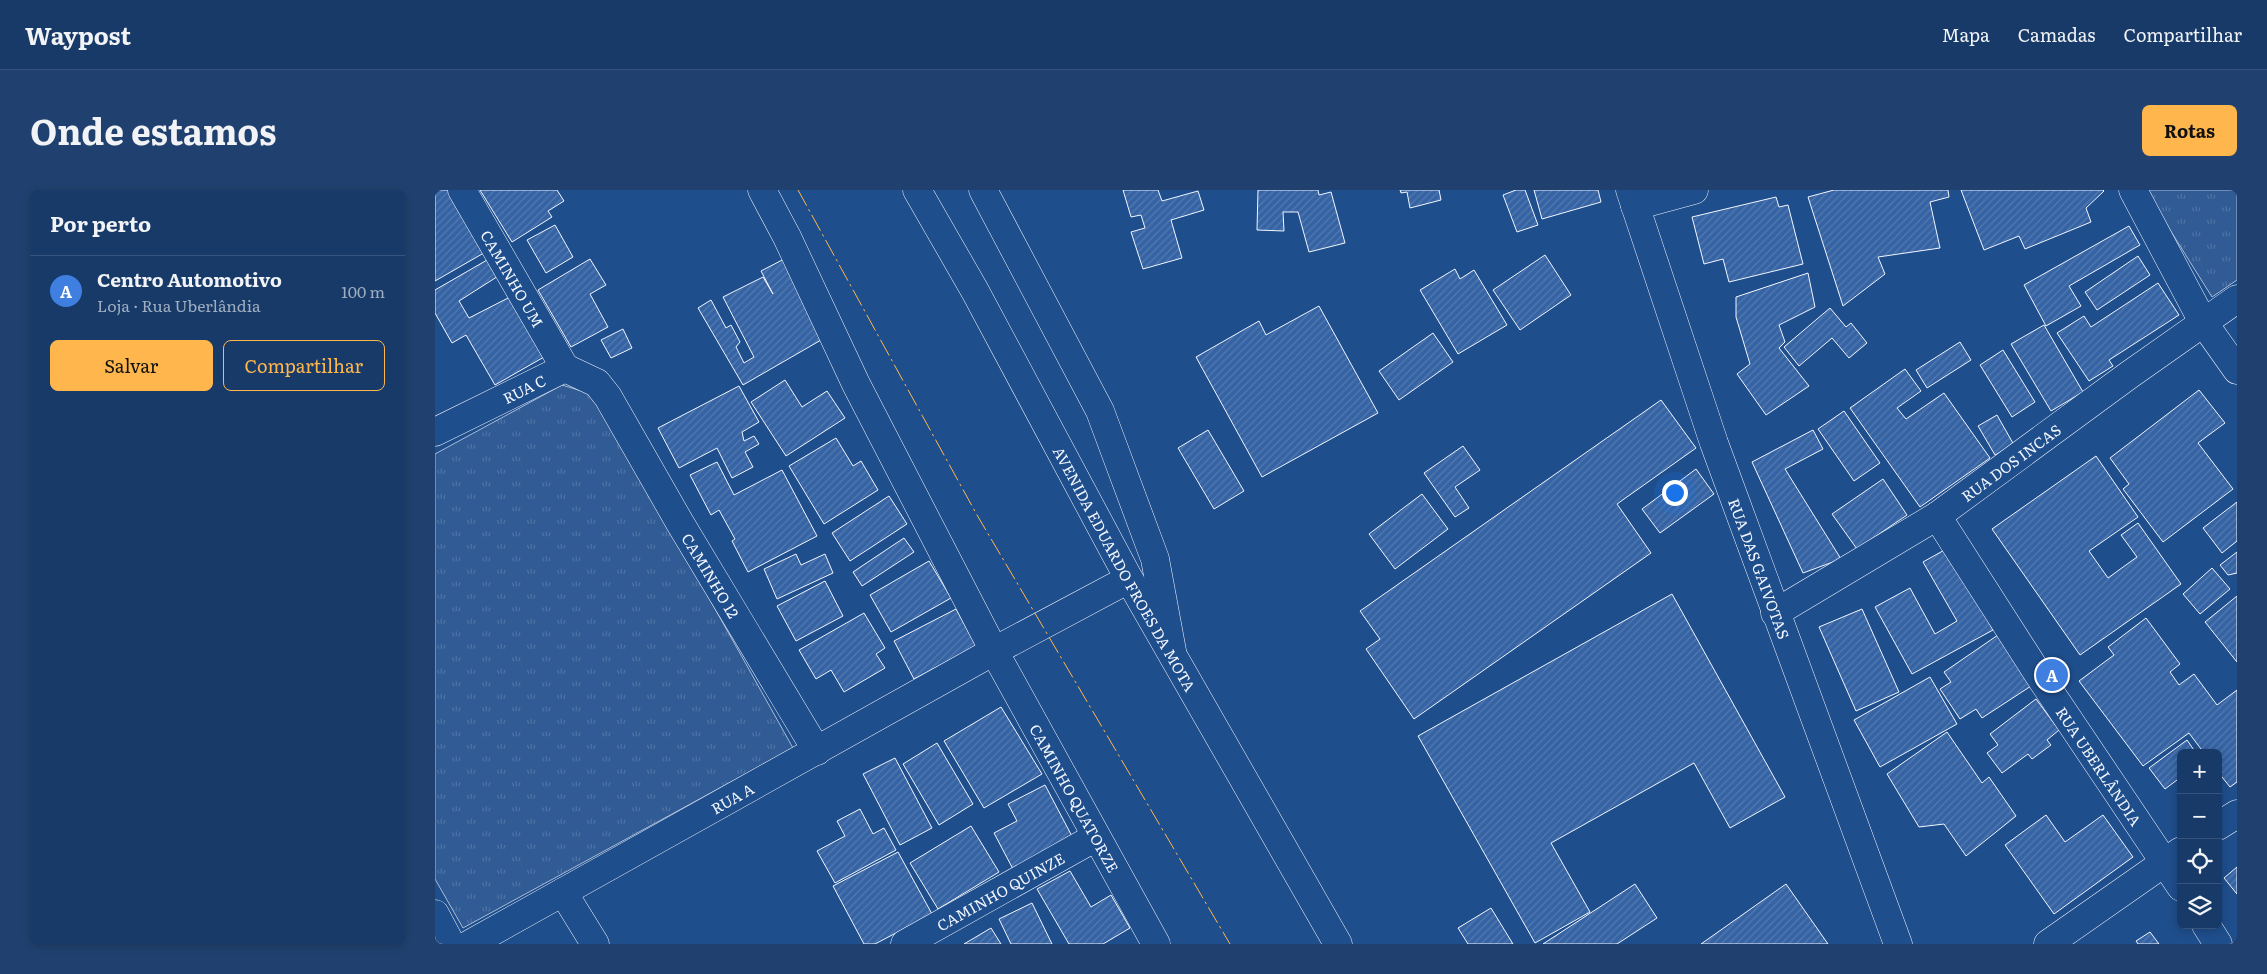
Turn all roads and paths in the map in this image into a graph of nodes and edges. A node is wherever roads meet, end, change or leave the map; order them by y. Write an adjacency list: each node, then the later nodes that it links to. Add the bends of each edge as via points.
1 (462, 190): 10 (main road, CAMINHO UM)
2 (762, 190): 16 (main road, CAMINHO QUATORZE, via 856,384)
3 (917, 190): 14 (main road, AVENIDA EDUARDO FROES DA MOTA, via 975,291)
4 (983, 190): 17 (main road, via 1100,411 1155,559)
5 (1694, 190): 7 (main road)
6 (2133, 190): 9 (main road)
7 (1632, 198): 15 (main road, RUA DAS GAIVOTAS)
8 (2237, 299): 9 (main road, RUA DOS INCAS)
9 (2203, 322): 11 (main road); 13 (main road, RUA DOS INCAS)
10 (565, 368): 12 (main road, RUA C); 18 (main road, CAMINHO 12, via 597,383 608,397)
11 (2237, 370)
12 (435, 432)
13 (1937, 516): 15 (main road, RUA DOS INCAS); 22 (main road, RUA UBERLÂNDIA, via 2040,677)
14 (1129, 579): 16 (main road, RUA A); 17 (main road, AVENIDA EDUARDO FROES DA MOTA)
15 (1775, 613): 33 (main road, RUA DAS GAIVOTAS)
16 (994, 651): 18 (main road, RUA A); 21 (main road, CAMINHO QUATORZE)
17 (1173, 655): 32 (main road, AVENIDA EDUARDO FROES DA MOTA)
18 (817, 752): 24 (main road, RUA A)
19 (2237, 814): 20 (main road)
20 (2222, 823)
21 (1096, 837): 30 (main road, CAMINHO QUINZE); 31 (main road, CAMINHO QUATORZE)
22 (2173, 857): 23 (main road, RUA UBERLÂNDIA); 34 (main road)
23 (2180, 884)
24 (563, 892): 28 (main road, RUA A); 29 (main road)
25 (435, 914): 27 (main road)
26 (2209, 929): 35 (main road)
27 (451, 944)
28 (469, 944)
29 (595, 944)
30 (905, 944)
31 (1156, 944)
32 (1339, 944)
33 (1898, 944)
34 (2048, 944)
35 (2218, 944)

